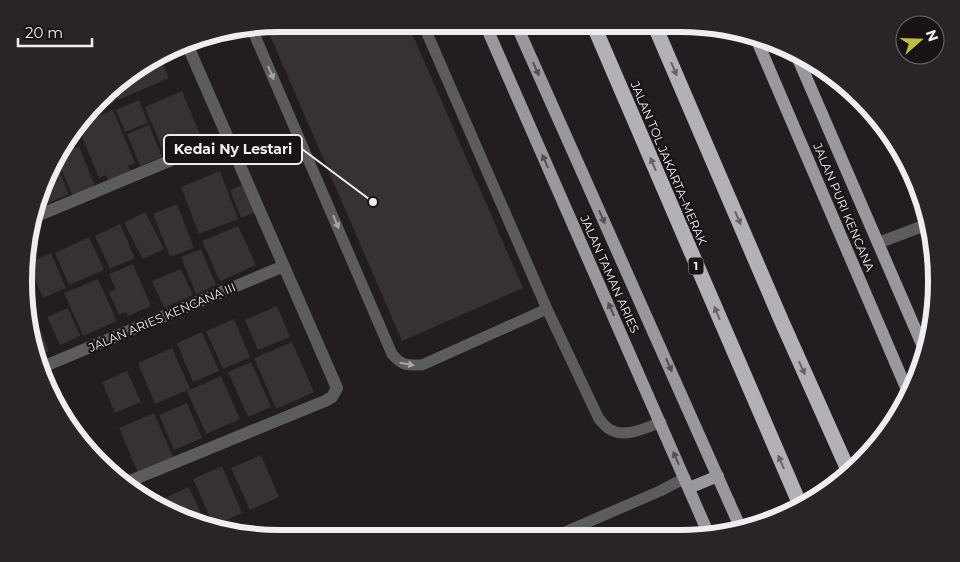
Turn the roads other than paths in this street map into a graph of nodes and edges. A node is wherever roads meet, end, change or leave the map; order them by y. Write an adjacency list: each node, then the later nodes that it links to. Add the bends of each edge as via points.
1 (426, 32): 17 (lane)
2 (489, 32): 21 (main road, JALAN TAMAN ARIES, one-way to 2)
3 (520, 32): 23 (main road, JALAN TAMAN ARIES, one-way to 23)
4 (595, 32): 26 (highway, JALAN TOL JAKARTA–MERAK / 1, one-way to 4)
5 (657, 32): 22 (highway, one-way to 22)
6 (255, 34): 17 (lane, one-way to 17, via 392,354 400,363 422,365)
7 (759, 46): 20 (main road, JALAN PURI KENCANA)
8 (190, 50): 12 (street)
9 (800, 64): 11 (main road, JALAN PURI KENCANA)
10 (806, 68): 11 (lane)
11 (802, 69): 15 (main road, JALAN PURI KENCANA)
12 (227, 137): 13 (street); 16 (street)
13 (42, 214)
14 (921, 227): 15 (street)
15 (878, 243): 18 (main road, JALAN PURI KENCANA)
16 (284, 266): 19 (street, JALAN ARIES KENCANA III); 24 (street, via 337,388 332,397)
17 (547, 309): 21 (lane, via 599,419 609,429 620,434)
18 (920, 340)
19 (47, 365)
20 (905, 385)
21 (661, 422): 25 (main road, JALAN TAMAN ARIES, one-way to 21)
22 (846, 465)
23 (718, 476): 25 (main road); 27 (main road, JALAN TAMAN ARIES)
24 (132, 479)
25 (687, 483): 28 (main road, JALAN TAMAN ARIES); 29 (lane, via 660,491)
26 (797, 500)
27 (738, 522)
28 (706, 528)
29 (571, 530)

